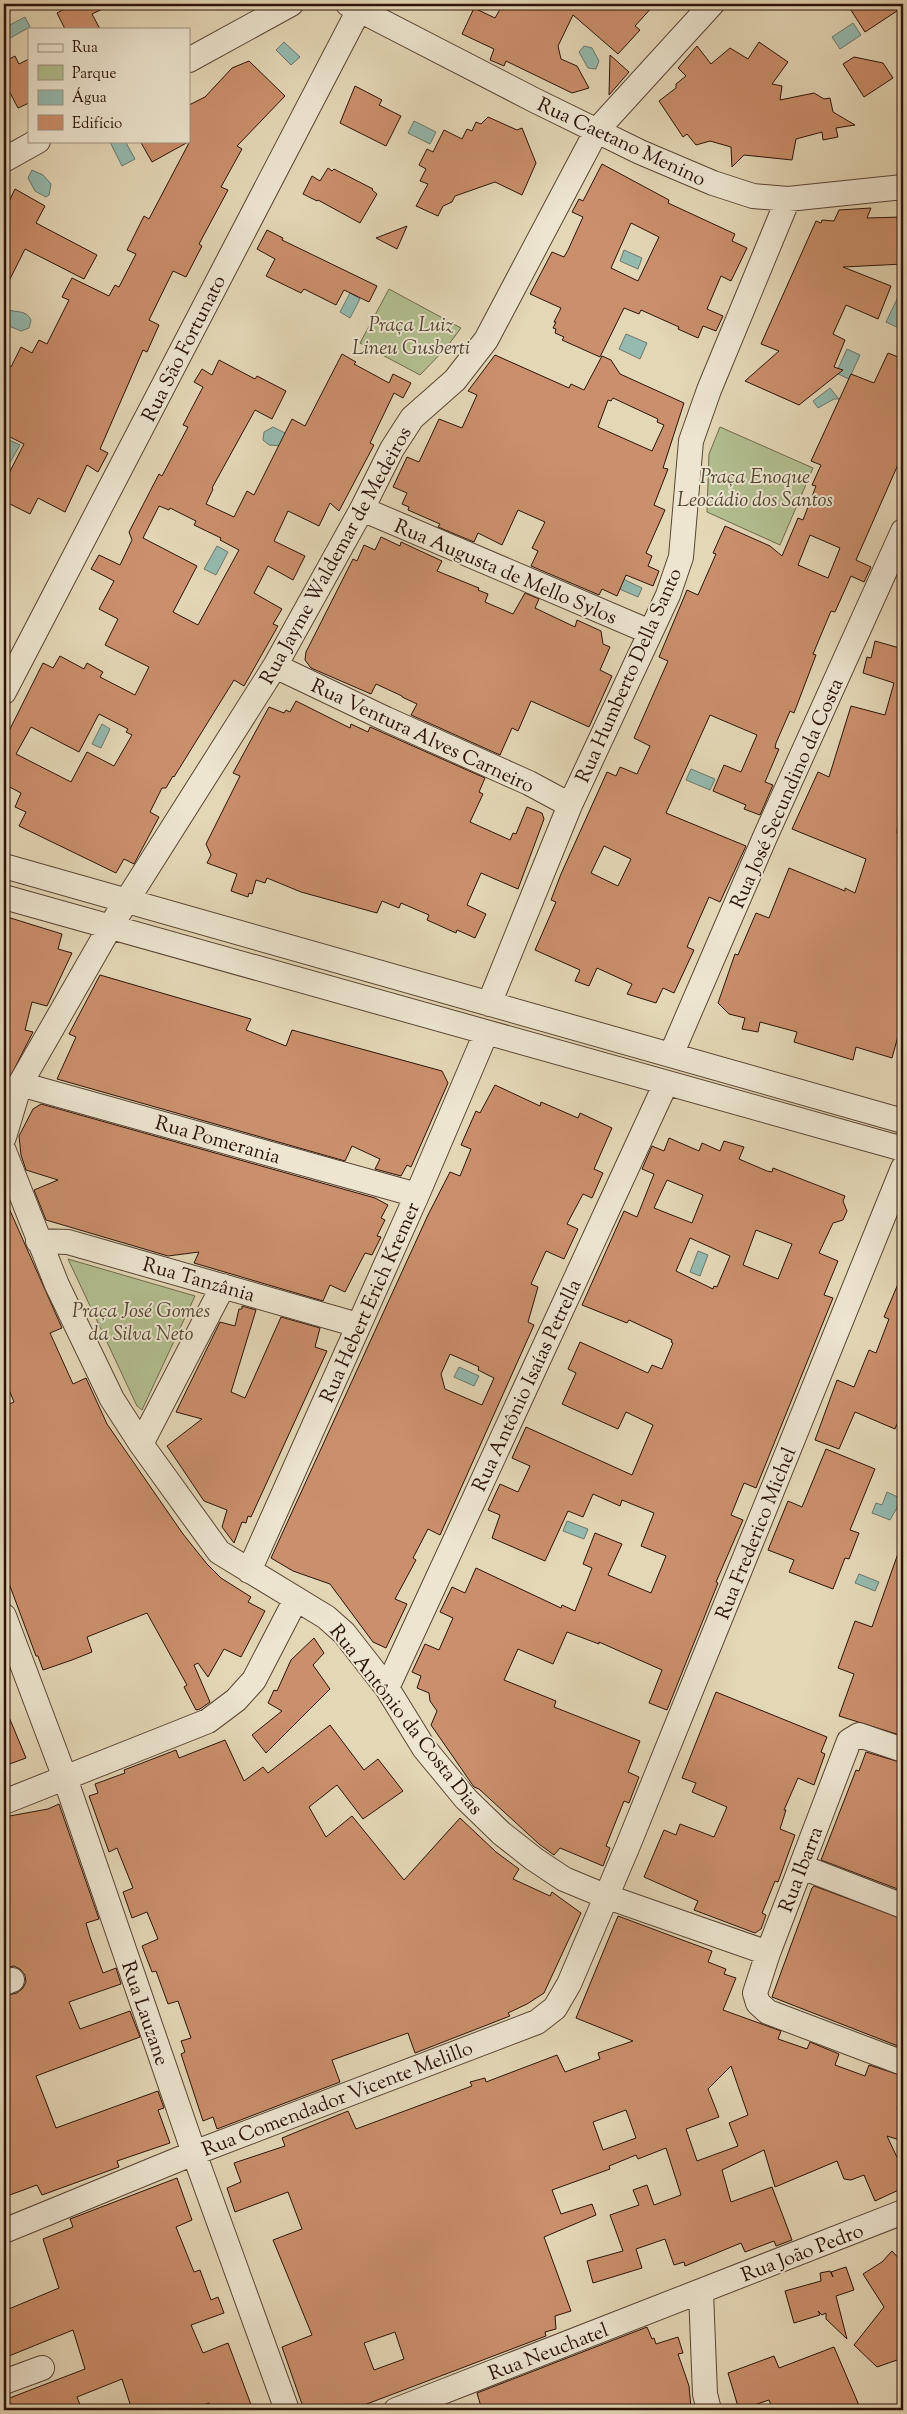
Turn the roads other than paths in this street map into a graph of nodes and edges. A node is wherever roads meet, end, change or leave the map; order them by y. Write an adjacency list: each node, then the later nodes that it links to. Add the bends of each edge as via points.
1 (291, 4): 4 (street)
2 (712, 4): 5 (street, Rua Jayme Waldemar de Medeiros)
3 (356, 6): 5 (street, Rua Caetano Menino); 14 (street, Rua São Fortunato)
4 (190, 59)
5 (597, 130): 9 (street, Rua Caetano Menino, via 713,183 753,196); 10 (street, Rua Jayme Waldemar de Medeiros, via 486,340 455,380 412,418 392,449)
6 (36, 142): 7 (street)
7 (4, 160)
8 (903, 187): 9 (street, Rua Caetano Menino)
9 (788, 199): 12 (street, Rua Humberto Della Santo, via 709,390 691,442 681,557 668,595)
10 (362, 509): 12 (street, Rua Augusta de Mello Sylos); 13 (street, Rua Jayme Waldemar de Medeiros)
11 (903, 531): 22 (street, Rua José Secundino da Costa)
12 (650, 632): 15 (street, Rua Humberto Della Santo)
13 (275, 666): 15 (street, Rua Ventura Alves Carneiro, via 529,783); 18 (street, Rua Jayme Waldemar de Medeiros)
14 (4, 692)
15 (570, 806): 20 (street, Rua Humberto Della Santo)
16 (4, 866): 18 (street)
17 (4, 898): 19 (street)
18 (129, 901): 19 (street); 20 (street)
19 (110, 927): 21 (street); 24 (street)
20 (489, 1004): 22 (street)
21 (486, 1032): 23 (street); 30 (street, Rua Hebert Erich Kremer)
22 (671, 1055): 25 (street)
23 (666, 1083): 27 (street); 38 (street, Rua Antônio Isaías Petrella)
24 (20, 1084): 26 (street); 30 (street, Rua Pomerania)
25 (903, 1121)
26 (4, 1137)
27 (903, 1149)
28 (4, 1151): 31 (street, Rua Antônio da Costa Dias)
29 (903, 1168): 43 (street, Rua Frederico Michel)
30 (417, 1195): 33 (street, Rua Hebert Erich Kremer)
31 (38, 1241): 32 (street, Rua Tanzânia, via 68,1242); 34 (street, Rua Antônio da Costa Dias, via 112,1399)
32 (223, 1286): 33 (street, Rua Tanzânia); 34 (street)
33 (358, 1325): 35 (street, Rua Hebert Erich Kremer)
34 (141, 1444): 35 (street, Rua Antônio da Costa Dias, via 218,1552)
35 (249, 1571): 36 (street, Rua Antônio da Costa Dias)
36 (296, 1599): 38 (street, Rua Antônio da Costa Dias, via 344,1632); 40 (street, via 254,1680 208,1721)
37 (4, 1616): 40 (street, Rua Lauzane)
38 (387, 1688): 43 (street, Rua Antônio da Costa Dias, via 424,1748 466,1799 494,1826 564,1879)
39 (903, 1750): 42 (street, Rua Ibarra, via 859,1735 846,1746)
40 (65, 1778): 41 (street); 47 (street, Rua Lauzane)
41 (4, 1802)
42 (802, 1867): 44 (street); 45 (street, Rua Ibarra)
43 (605, 1896): 45 (street, Rua Antônio da Costa Dias); 47 (street, Rua Comendador Vicente Melillo, via 569,1984 555,2008 537,2022)
44 (903, 1906)
45 (768, 1953): 46 (street, Rua Ibarra, via 755,1993 758,2003 768,2012)
46 (903, 2063)
47 (194, 2153): 49 (street, Rua Comendador Vicente Melillo); 53 (street, Rua Lauzane)
48 (903, 2212): 50 (street, Rua João Pedro)
49 (4, 2231)
50 (701, 2292): 54 (street, Rua Neuchatel); 55 (street, via 704,2394)
51 (42, 2368): 52 (street)
52 (4, 2382)
53 (287, 2410)
54 (396, 2410)
55 (709, 2410)

